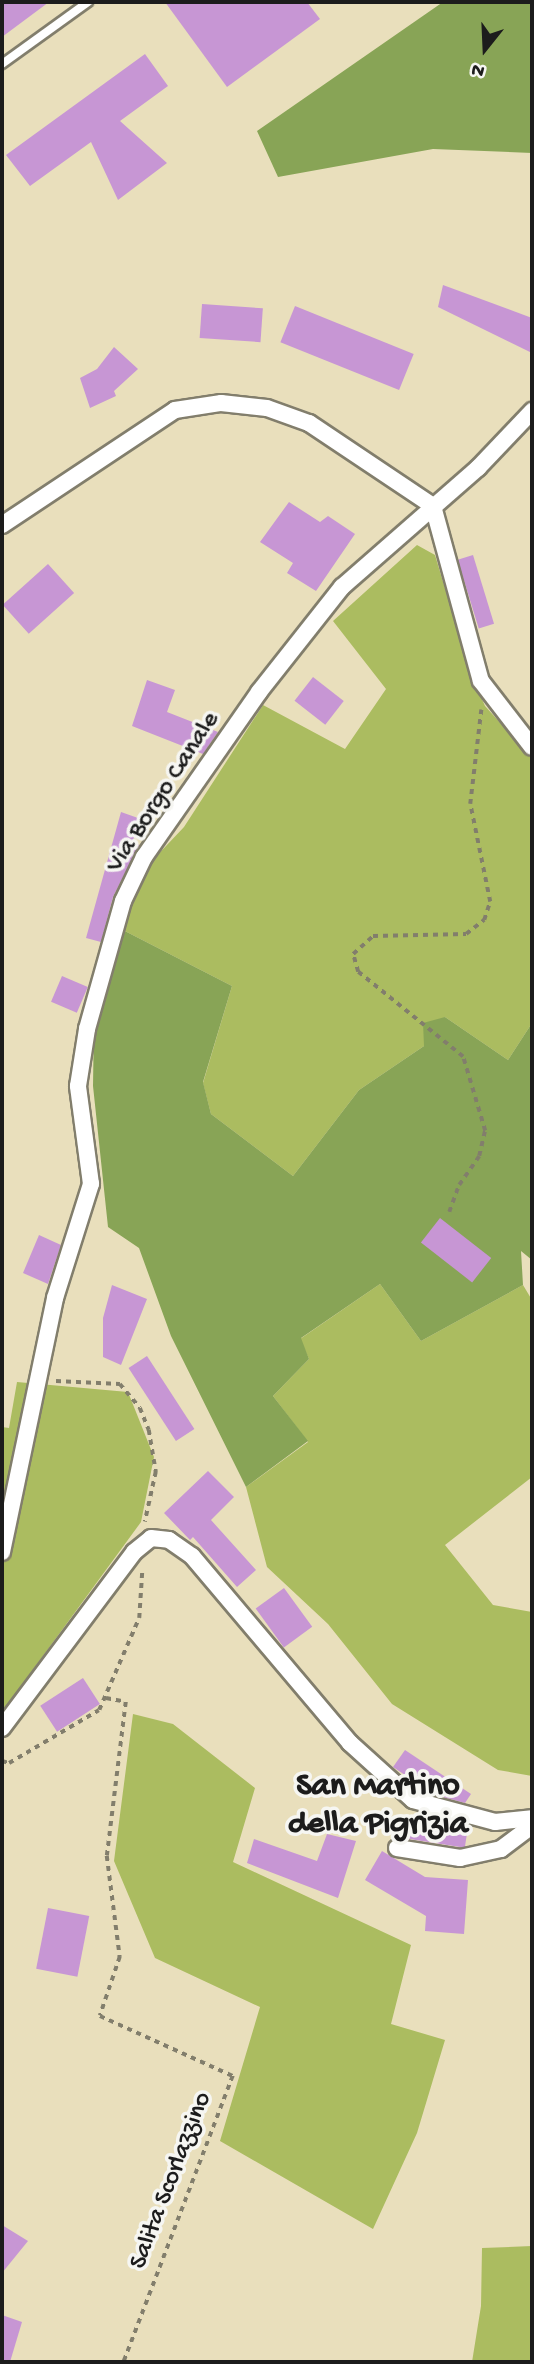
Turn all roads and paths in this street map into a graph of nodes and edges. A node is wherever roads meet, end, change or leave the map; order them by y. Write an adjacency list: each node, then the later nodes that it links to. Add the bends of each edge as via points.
1 (88, 2): 2 (lane)
2 (2, 64)
3 (532, 411): 4 (street, Via Borgo Canale, via 478,468)
4 (433, 506): 5 (street, via 309,423 267,408 221,403 175,410); 6 (street); 9 (street, Via Borgo Canale, via 342,587 259,692 144,857 123,901 87,1029 78,1086 91,1184 55,1298)
5 (2, 525)
6 (485, 688): 7 (street); 8 (path, via 470,804 490,902 484,920 466,934 373,936 353,954 358,972 463,1057 485,1131 479,1156 459,1185)
7 (532, 747)
8 (449, 1212)
9 (36, 1379): 10 (path, via 120,1384 140,1408 156,1472 144,1528); 11 (street, Via Borgo Canale)
10 (151, 1538): 14 (street, via 108,1582); 16 (street, via 169,1540 192,1556 350,1743 413,1800 495,1822)
11 (2, 1552)
12 (142, 1567): 13 (path, via 139,1618)
13 (106, 1698): 15 (path, via 99,1710 9,1763); 19 (path, Salita Scorlazzino, via 126,1702 107,1856 120,1957 100,2016 233,2076)
14 (2, 1728)
15 (2, 1761)
16 (532, 1818)
17 (532, 1826): 18 (street, via 501,1849 460,1858)
18 (397, 1848)
19 (124, 2362)

